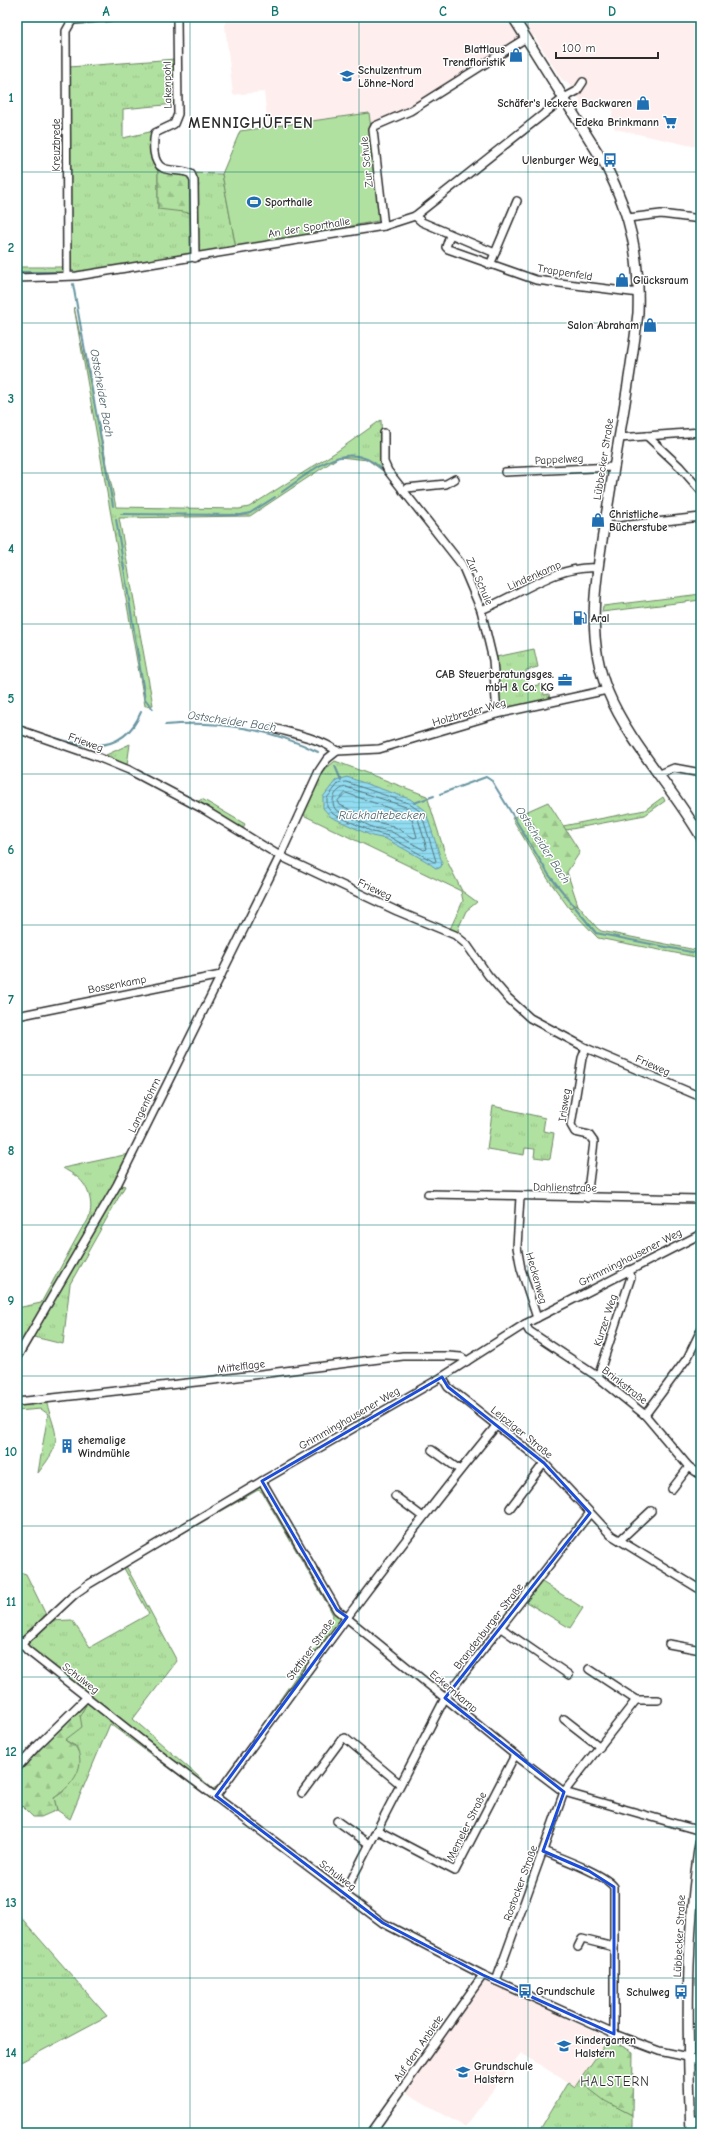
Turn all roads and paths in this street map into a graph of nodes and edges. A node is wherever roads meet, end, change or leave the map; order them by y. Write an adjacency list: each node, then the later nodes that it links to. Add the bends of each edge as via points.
1 (110, 17): 4 (street)
2 (177, 17): 15 (street, Lakenpohl, via 178,114 174,124 155,133 154,151 159,165 186,171 191,174 194,181)
3 (513, 17): 5 (main road, Lübbecker Straße)
4 (74, 19): 17 (street, Kreuzbrede, via 66,31)
5 (526, 38): 7 (main road, Lübbecker Straße); 12 (street, Zur Schule, via 410,111 375,126 373,130)
6 (583, 82): 7 (street, via 577,91)
7 (564, 98): 9 (street, An der Sporthalle); 10 (main road, Lübbecker Straße, via 606,166)
8 (517, 202): 14 (street)
9 (415, 216): 12 (street, An der Sporthalle); 13 (street)
10 (628, 218): 11 (street, via 661,214); 19 (main road, Lübbecker Straße, via 637,261)
11 (701, 219)
12 (384, 226): 15 (street, An der Sporthalle)
13 (450, 235): 14 (street); 16 (street, Trappenfeld, via 446,247 448,249)
14 (495, 253): 16 (street)
15 (195, 258): 17 (street, An der Sporthalle, via 78,276)
16 (490, 265): 19 (street, Trappenfeld, via 536,280)
17 (68, 275): 18 (street, An der Sporthalle)
18 (17, 278)
19 (639, 293): 23 (main road, Lübbecker Straße, via 635,339)
20 (701, 432): 22 (street)
21 (384, 433): 27 (street, Zur Schule, via 384,462 392,478)
22 (647, 436): 23 (street); 28 (street)
23 (619, 438): 24 (main road, Lübbecker Straße)
24 (614, 467): 25 (street, Pappelweg); 30 (main road, Lübbecker Straße)
25 (505, 472)
26 (455, 479): 27 (street, via 446,484 407,488)
27 (403, 491): 32 (street, Zur Schule, via 457,557)
28 (701, 491)
29 (701, 517): 30 (street, via 620,526)
30 (605, 525): 31 (main road, Lübbecker Straße)
31 (598, 568): 32 (street, Lindenkamp, via 583,567 561,574); 33 (main road, Lübbecker Straße, via 595,642)
32 (482, 610): 34 (street, Zur Schule, via 494,660)
33 (606, 690): 34 (street, Holzbreder Weg); 39 (main road, Lübbecker Straße, via 625,725)
34 (497, 714): 37 (street, Holzbreder Weg, via 378,749)
35 (273, 728): 37 (street, via 309,738 330,746)
36 (17, 729): 42 (street, Frieweg, via 129,770 203,809)
37 (337, 752): 42 (street, via 327,759 319,771)
38 (701, 773): 39 (street, via 674,768)
39 (660, 774): 40 (main road, Lübbecker Straße)
40 (698, 824): 41 (main road, Lübbecker Straße)
41 (701, 836)
42 (280, 856): 43 (street, Langenfohrn); 45 (street, Frieweg, via 455,936 466,945 508,998 530,1018)
43 (221, 975): 44 (street, Bossenkamp); 56 (street, Langenfohrn, via 117,1185)
44 (17, 1016)
45 (586, 1048): 46 (street, Frieweg); 49 (street, Irisweg, via 582,1058 571,1125 574,1132 589,1135 594,1142)
46 (701, 1097)
47 (428, 1194): 48 (street, Dahlienstraße)
48 (520, 1197): 49 (street, Dahlienstraße); 53 (street, Heckenweg, via 517,1247 521,1269)
49 (587, 1198): 50 (street, Dahlienstraße)
50 (701, 1199)
51 (701, 1234): 52 (street, Grimminghausener Weg)
52 (629, 1270): 53 (street, Grimminghausener Weg); 59 (street, Kurzer Weg, via 631,1277)
53 (537, 1318): 54 (street, Grimminghausener Weg)
54 (525, 1324): 57 (street, Grimminghausener Weg); 59 (street, Brinkstraße, via 529,1331)
55 (701, 1330): 61 (street, via 688,1357)
56 (17, 1357)
57 (466, 1361): 58 (street, Grimminghausener Weg); 60 (street, Mittelflage, via 462,1357 403,1356)
58 (442, 1377): 62 (street, Leipziger Straße, via 448,1387); 68 (street, Grimminghausener Weg)
59 (598, 1378): 61 (street, Brinkstraße)
60 (17, 1402)
61 (645, 1414): 65 (street, Brinkstraße)
62 (496, 1426): 64 (street, Leipziger Straße); 66 (street, Stettiner Straße)
63 (432, 1450): 66 (street)
64 (544, 1463): 71 (street); 73 (street, Leipziger Straße)
65 (688, 1468): 67 (street, Brinkstraße); 69 (street)
66 (460, 1470): 74 (street, Stettiner Straße)
67 (701, 1476)
68 (262, 1481): 77 (street, Eckernkamp, via 337,1610); 79 (street, Grimminghausener Weg, via 76,1593)
69 (672, 1489)
70 (395, 1496): 74 (street)
71 (510, 1508)
72 (651, 1511): 75 (street)
73 (590, 1514): 75 (street, Leipziger Straße); 78 (street, Brandenburger Straße)
74 (423, 1517): 77 (street, Stettiner Straße)
75 (620, 1540): 76 (street, Leipziger Straße)
76 (701, 1590)
77 (347, 1617): 85 (street, Eckernkamp); 95 (street, Stettiner Straße)
78 (501, 1628): 83 (street); 85 (street, Brandenburger Straße)
79 (19, 1644): 84 (street, Schulweg)
80 (669, 1644): 81 (street)
81 (701, 1650)
82 (589, 1669): 86 (street)
83 (569, 1675)
84 (87, 1697): 91 (street); 95 (street, Schulweg)
85 (445, 1698): 90 (street, Eckernkamp); 92 (street, Brandenburger Straße)
86 (636, 1700): 87 (street); 89 (street, Rostocker Straße)
87 (658, 1700)
88 (564, 1719): 89 (street)
89 (600, 1747): 93 (street, Rostocker Straße)
90 (514, 1755): 93 (street, Eckernkamp); 97 (street, Memeler Straße, via 454,1871)
91 (17, 1768)
92 (400, 1784): 94 (street, via 346,1738 342,1739); 97 (street, Brandenburger Straße)
93 (564, 1792): 98 (street, Eckernkamp); 101 (street, Rostocker Straße)
94 (302, 1793)
95 (216, 1796): 103 (street, Schulweg)
96 (337, 1822): 100 (street)
97 (377, 1830): 100 (street, Brandenburger Straße)
98 (701, 1831)
99 (701, 1837): 102 (main road, Lübbecker Straße)
100 (370, 1844): 103 (street, Brandenburger Straße)
101 (543, 1851): 105 (street, via 611,1882 615,1891); 107 (street, Rostocker Straße)
102 (697, 1890): 109 (main road, Lübbecker Straße, via 688,1986)
103 (344, 1894): 106 (street, Schulweg, via 383,1923)
104 (578, 1946): 105 (street, via 582,1939)
105 (614, 1947): 108 (street)
106 (483, 1975): 107 (street, Schulweg); 113 (street, Auf dem Anbiete)
107 (496, 1981): 108 (street, Schulweg)
108 (614, 2034): 109 (street, Schulweg, via 659,2051)
109 (688, 2058): 110 (street, Schulweg); 111 (main road, Lübbecker Straße)
110 (701, 2062)
111 (691, 2121): 112 (main road); 114 (main road, Lübbecker Straße)
112 (701, 2121)
113 (371, 2133)
114 (691, 2133)

